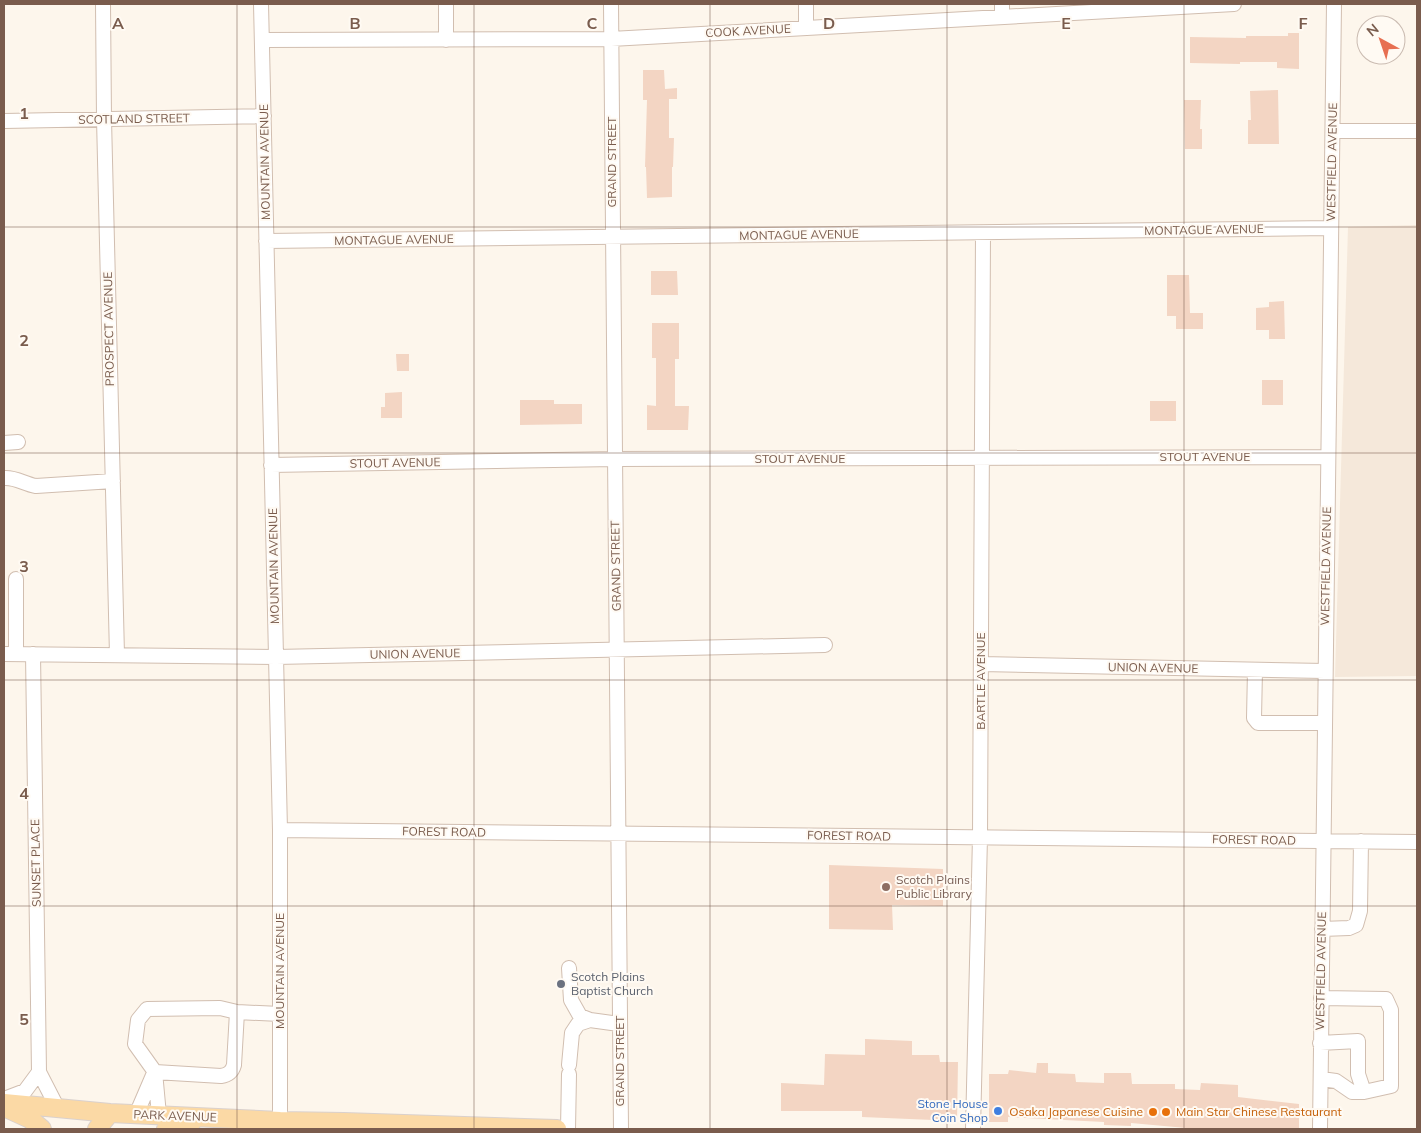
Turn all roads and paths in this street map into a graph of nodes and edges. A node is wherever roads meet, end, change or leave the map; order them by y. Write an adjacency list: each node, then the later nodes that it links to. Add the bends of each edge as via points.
1 (103, 4): 14 (street, PROSPECT AVENUE)
2 (261, 4): 11 (street, MOUNTAIN AVENUE)
3 (446, 4): 12 (street)
4 (611, 4): 10 (street, GRAND STREET)
5 (806, 4): 9 (street)
6 (1234, 4): 8 (street, COOK AVENUE)
7 (1334, 4): 16 (street, WESTFIELD AVENUE)
8 (1002, 10): 9 (street, COOK AVENUE)
9 (806, 28): 10 (street, COOK AVENUE)
10 (611, 39): 12 (street, COOK AVENUE); 20 (street, GRAND STREET)
11 (262, 40): 12 (street, COOK AVENUE); 13 (street, MOUNTAIN AVENUE)
12 (446, 40)
13 (264, 116): 14 (street, SCOTLAND STREET); 21 (street, MOUNTAIN AVENUE)
14 (104, 119): 15 (street, SCOTLAND STREET); 27 (street, PROSPECT AVENUE)
15 (4, 121)
16 (1333, 131): 17 (street); 18 (street, WESTFIELD AVENUE)
17 (1417, 131)
18 (1331, 228): 19 (street, MONTAGUE AVENUE); 22 (street, WESTFIELD AVENUE)
19 (983, 233): 20 (street, MONTAGUE AVENUE); 23 (street, BARTLE AVENUE)
20 (613, 237): 21 (street, MONTAGUE AVENUE); 24 (street, GRAND STREET)
21 (266, 242): 25 (street, MOUNTAIN AVENUE)
22 (1328, 457): 23 (street, STOUT AVENUE); 37 (street, WESTFIELD AVENUE)
23 (982, 458): 24 (street, STOUT AVENUE); 35 (street, BARTLE AVENUE)
24 (615, 460): 25 (street, STOUT AVENUE); 30 (street, GRAND STREET)
25 (271, 465): 34 (street, MOUNTAIN AVENUE)
26 (4, 478): 27 (street, via 36,486)
27 (113, 482): 33 (street, PROSPECT AVENUE)
28 (16, 579): 31 (street)
29 (826, 645): 30 (street, UNION AVENUE)
30 (616, 650): 34 (street, UNION AVENUE); 40 (street, GRAND STREET)
31 (10, 654): 32 (street, UNION AVENUE)
32 (33, 654): 33 (street, UNION AVENUE); 53 (street, SUNSET PLACE)
33 (117, 655): 34 (street, UNION AVENUE)
34 (276, 657): 39 (street, MOUNTAIN AVENUE)
35 (981, 664): 36 (street, UNION AVENUE); 41 (street, BARTLE AVENUE)
36 (1255, 670): 37 (street, UNION AVENUE); 38 (street, via 1254,718 1258,723)
37 (1325, 671): 38 (street, WESTFIELD AVENUE)
38 (1324, 722): 42 (street, WESTFIELD AVENUE)
39 (280, 830): 40 (street, FOREST ROAD); 49 (street, MOUNTAIN AVENUE)
40 (618, 834): 41 (street, FOREST ROAD); 51 (street, GRAND STREET)
41 (980, 837): 42 (street, FOREST ROAD); 74 (street, BARTLE AVENUE)
42 (1323, 841): 43 (street, FOREST ROAD); 45 (street, WESTFIELD AVENUE)
43 (1361, 841): 44 (street, FOREST ROAD); 45 (street, via 1360,911 1356,924 1349,928)
44 (1417, 842)
45 (1322, 929): 47 (street, WESTFIELD AVENUE)
46 (569, 968): 50 (street, via 571,1000 580,1016)
47 (1321, 998): 52 (street, WESTFIELD AVENUE); 56 (street, via 1386,999 1391,1010 1391,1086)
48 (237, 1012): 49 (street); 54 (street, via 234,1065 230,1073 221,1076); 54 (street, via 220,1008 147,1009 138,1020 135,1044)
49 (280, 1014): 63 (street, MOUNTAIN AVENUE)
50 (590, 1020): 51 (street); 72 (street, via 578,1024 572,1033)
51 (620, 1024): 73 (street, GRAND STREET)
52 (1320, 1042): 55 (street, WESTFIELD AVENUE); 56 (street, via 1358,1041 1358,1074)
53 (39, 1072): 57 (street, via 25,1091); 59 (street, SUNSET PLACE)
54 (155, 1072): 60 (street); 62 (street)
55 (1321, 1079): 56 (street, via 1336,1081 1352,1092); 75 (street, WESTFIELD AVENUE)
56 (1364, 1092)
57 (4, 1099)
58 (4, 1105): 59 (main road, PARK AVENUE); 68 (main road)
59 (58, 1109): 61 (main road, PARK AVENUE)
60 (136, 1115): 61 (main road, PARK AVENUE); 62 (main road, PARK AVENUE)
61 (112, 1121): 69 (main road)
62 (162, 1122): 63 (main road, PARK AVENUE, via 208,1117)
63 (280, 1125): 64 (main road, PARK AVENUE)
64 (344, 1125): 65 (main road, PARK AVENUE)
65 (376, 1126): 66 (main road, PARK AVENUE)
66 (465, 1128): 67 (main road, PARK AVENUE)
67 (509, 1128): 70 (main road, PARK AVENUE)
68 (42, 1129)
69 (97, 1129)
70 (550, 1129): 71 (main road, PARK AVENUE)
71 (557, 1129)
72 (568, 1129)
73 (620, 1129)
74 (973, 1129)
75 (1320, 1129)

